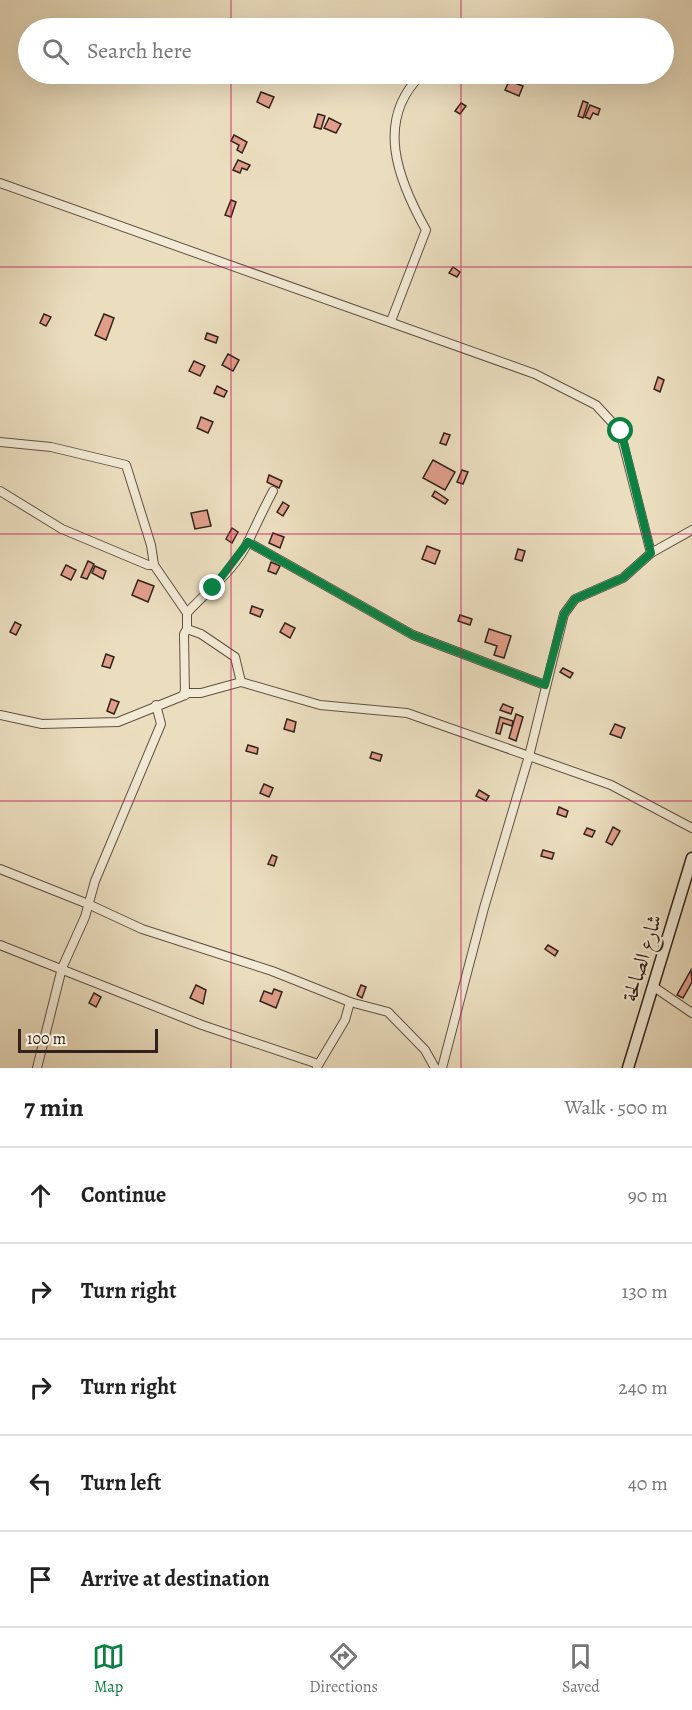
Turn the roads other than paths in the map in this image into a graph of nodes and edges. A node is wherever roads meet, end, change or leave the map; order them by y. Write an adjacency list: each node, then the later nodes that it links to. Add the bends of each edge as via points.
1 (412, 84): 3 (street, via 395,125 394,152 406,195 426,230)
2 (0, 183): 3 (street)
3 (391, 321): 9 (street, via 536,374 596,405 621,431)
4 (0, 442): 10 (street, via 51,447 126,465)
5 (0, 491): 10 (street, via 62,529)
6 (273, 491): 8 (street)
7 (692, 530): 9 (street)
8 (248, 542): 11 (street, via 213,588); 14 (street, via 413,635)
9 (651, 553): 14 (street, via 623,578 575,599 564,614)
10 (154, 565): 11 (street)
11 (187, 613): 12 (street)
12 (187, 629): 13 (street, via 201,633 235,657); 15 (street)
13 (242, 682): 15 (street); 18 (street, via 320,705 407,713)
14 (545, 685): 18 (street)
15 (185, 694): 16 (street)
16 (156, 705): 17 (street, via 118,722 42,724); 22 (street, via 161,724)
17 (0, 715)
18 (529, 756): 19 (street, via 611,785); 31 (street)
19 (692, 828)
20 (692, 858): 25 (main road, شارع الصالحة)
21 (0, 869): 22 (street)
22 (88, 903): 24 (street); 26 (street, via 142,929 272,971)
23 (0, 945): 24 (street)
24 (62, 968): 28 (street, via 202,1025); 29 (street)
25 (654, 987): 27 (street); 32 (main road, شارع الصالحة)
26 (350, 1002): 28 (street, via 345,1020); 30 (street, via 388,1012 425,1050)
27 (692, 1013)
28 (318, 1066)
29 (37, 1068)
30 (435, 1068)
31 (442, 1068)
32 (628, 1068)

